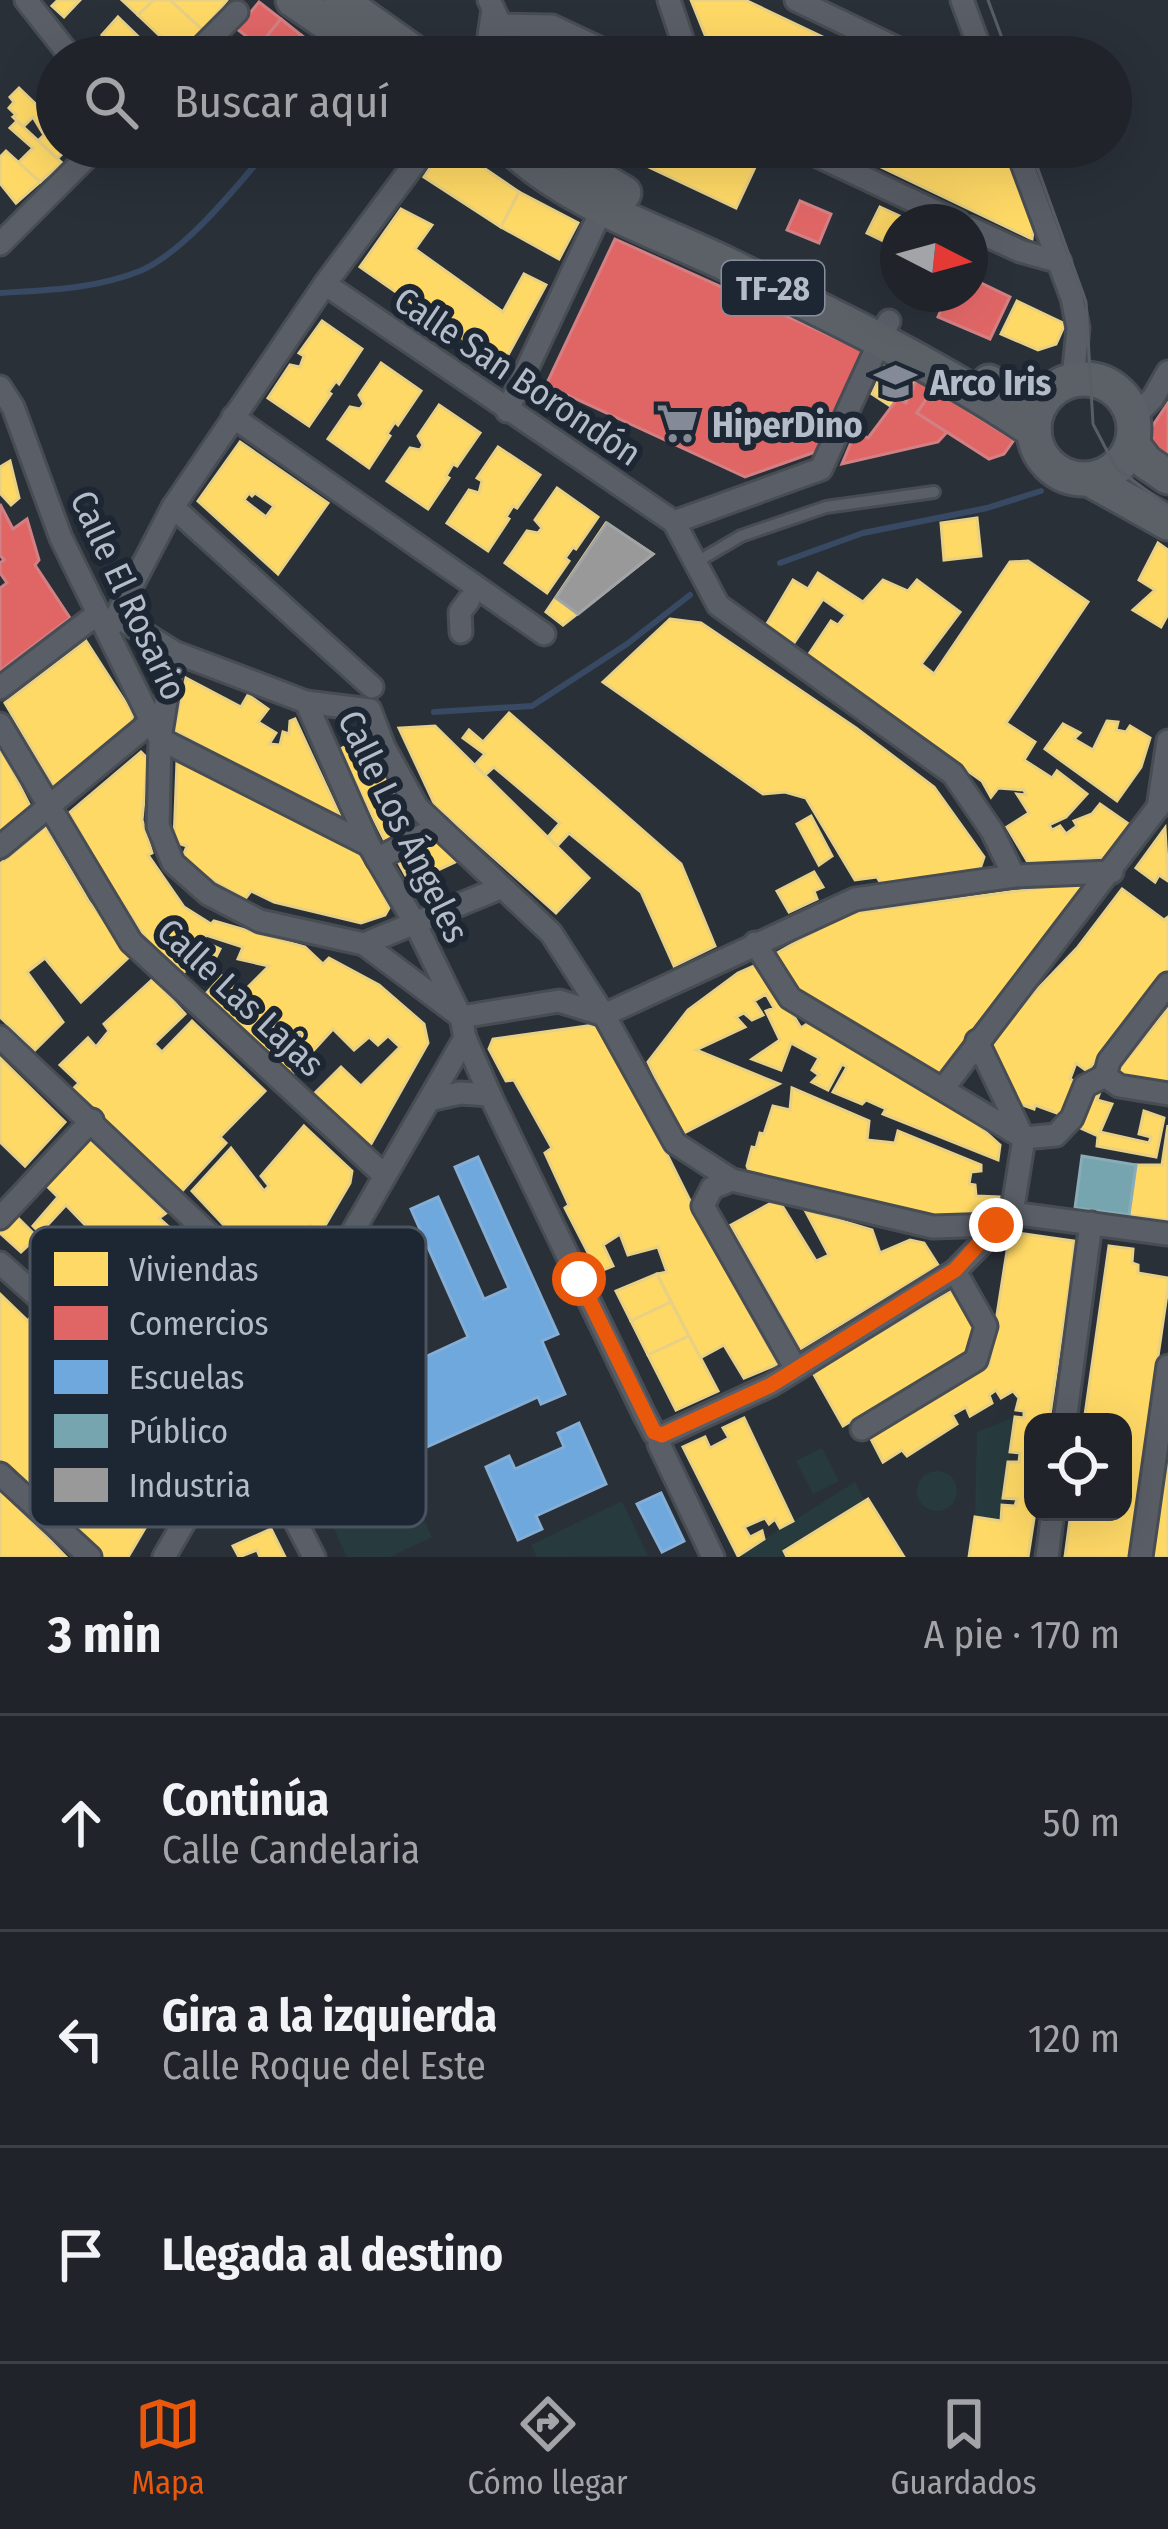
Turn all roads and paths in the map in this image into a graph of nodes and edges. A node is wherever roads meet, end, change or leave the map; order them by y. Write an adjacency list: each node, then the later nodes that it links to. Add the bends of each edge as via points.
1 (26, 0): 9 (street)
2 (293, 0): 11 (main road)
3 (340, 0): 12 (main road)
4 (669, 0): 14 (street)
5 (796, 0): 15 (street)
6 (962, 0): 16 (street)
7 (494, 11): 13 (street)
8 (237, 12): 10 (street)
9 (54, 36)
10 (213, 36)
11 (345, 36)
12 (391, 36)
13 (573, 36)
14 (681, 36)
15 (871, 36)
16 (975, 36)
17 (76, 168): 26 (street)
18 (411, 168): 28 (street)
19 (533, 168): 24 (main road, TF-28)
20 (581, 168): 29 (main road, TF-28)
21 (844, 168): 23 (street)
22 (1024, 168): 27 (street)
23 (920, 204)
24 (603, 206): 29 (main road, TF-28); 33 (street)
25 (988, 236): 27 (street)
26 (0, 244)
27 (1060, 262): 31 (street, via 1078,328)
28 (325, 284): 33 (street, Calle San Borondón); 35 (street)
29 (884, 331): 34 (main road, TF-28); 41 (street, via 821,469)
30 (1168, 372): 36 (street)
31 (1073, 379): 34 (main road, via 1057,386); 36 (main road, via 1111,386 1128,404)
32 (0, 387): 44 (street, Calle El Rosario, via 61,538)
33 (507, 411): 41 (street, Calle San Borondón)
34 (1039, 415): 38 (main road, via 1045,460)
35 (233, 418): 40 (street); 45 (street)
36 (1132, 431): 37 (main road, via 1146,462); 38 (main road, via 1116,467)
37 (1168, 477)
38 (1089, 479): 42 (main road)
39 (934, 492): 43 (lane, via 826,507 742,536)
40 (172, 507): 44 (street); 47 (street)
41 (674, 522): 43 (street)
42 (1168, 523)
43 (695, 563): 59 (street, via 718,605 953,774)
44 (108, 621): 46 (street, Calle Los Ángeles); 48 (street); 51 (street, Calle El Rosario)
45 (544, 634)
46 (174, 652): 49 (street, Calle Los Ángeles); 51 (street)
47 (372, 687)
48 (0, 688)
49 (306, 702): 55 (street, via 370,710 417,807); 57 (street, Calle Los Ángeles)
50 (0, 724): 53 (street, Calle Las Lajas)
51 (156, 730): 53 (street); 57 (street); 63 (street, Calle El Rosario, via 158,826 173,863 208,894 260,921)
52 (1168, 741): 54 (street)
53 (51, 804): 56 (street); 76 (street, Calle Las Lajas, via 131,942)
54 (1165, 807): 58 (street)
55 (438, 827): 57 (street); 60 (street)
56 (0, 847)
57 (373, 852): 61 (street, Calle Los Ángeles)
58 (1112, 872): 59 (street); 68 (street)
59 (1014, 876): 62 (street, via 855,899)
60 (500, 888): 61 (street); 65 (street, via 551,933)
61 (416, 925): 63 (street); 66 (street, Calle Los Ángeles)
62 (755, 943): 65 (street); 70 (street, via 790,998)
63 (364, 944): 66 (street, Calle El Rosario)
64 (1168, 984): 69 (street)
65 (604, 1015): 66 (street, via 559,1001); 77 (street, via 676,1143)
66 (463, 1028): 72 (street, Calle Los Ángeles); 73 (street)
67 (0, 1037): 74 (street)
68 (977, 1041): 70 (street); 75 (street)
69 (1106, 1076): 71 (street); 75 (street, via 1085,1086 1056,1135)
70 (943, 1089): 75 (street)
71 (1168, 1094)
72 (490, 1095): 73 (street); 92 (street, Calle Los Ángeles, via 644,1414)
73 (429, 1100): 76 (street)
74 (92, 1120): 78 (street); 81 (street)
75 (1024, 1138): 79 (street)
76 (385, 1176): 82 (street)
77 (732, 1180): 83 (street); 89 (street, via 712,1188 703,1206)
78 (0, 1218)
79 (1004, 1219): 80 (street); 83 (street); 86 (street)
80 (1091, 1223): 84 (street); 90 (street)
81 (203, 1227)
82 (356, 1227)
83 (954, 1228): 86 (street)
84 (1168, 1234)
85 (0, 1263): 87 (street)
86 (960, 1266): 89 (street); 91 (street, via 986,1326 976,1360)
87 (30, 1290)
88 (1168, 1366): 104 (street)
89 (796, 1369): 92 (street)
90 (1065, 1413)
91 (862, 1429)
92 (662, 1435): 102 (street, Calle Los Ángeles, via 658,1444)
93 (0, 1474): 94 (street)
94 (30, 1502)
95 (1051, 1521): 103 (street)
96 (57, 1527): 99 (street)
97 (181, 1527): 100 (street)
98 (298, 1527): 101 (street)
99 (90, 1557)
100 (164, 1557)
101 (314, 1557)
102 (712, 1557)
103 (1046, 1557)
104 (1141, 1557)

